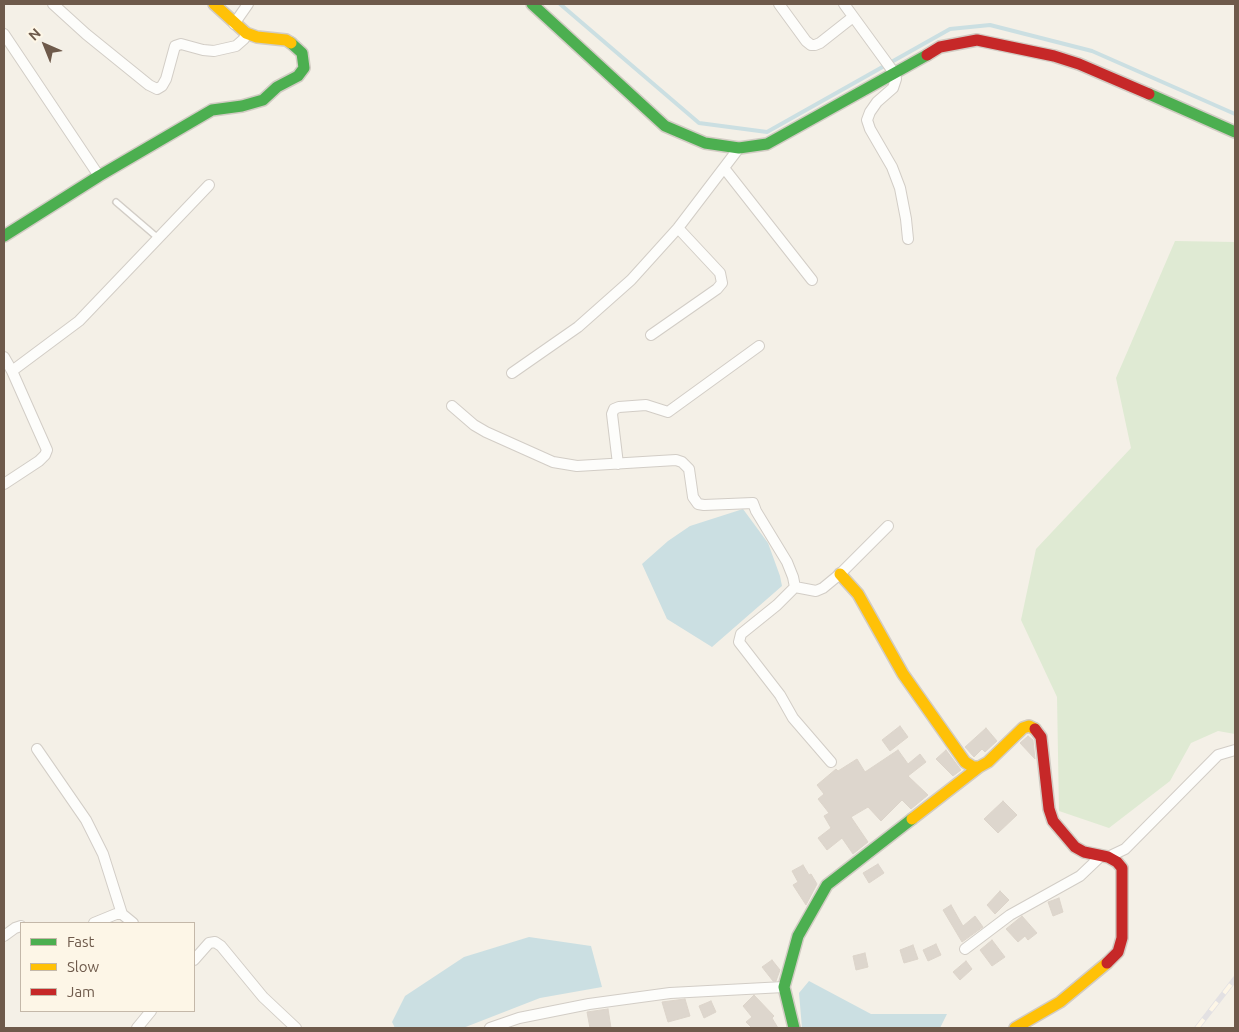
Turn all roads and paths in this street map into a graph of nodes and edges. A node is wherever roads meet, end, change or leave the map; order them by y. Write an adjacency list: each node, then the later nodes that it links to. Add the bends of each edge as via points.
1 (53, 4): 9 (street, via 157,89 166,79 175,46 181,44 214,51 236,46)
2 (214, 4): 8 (street)
3 (248, 4): 8 (street)
4 (532, 4): 13 (street, via 665,126 705,143)
5 (779, 4): 7 (street, via 811,45 820,43)
6 (844, 4): 7 (street)
7 (853, 17): 11 (street)
8 (234, 24): 9 (street)
9 (246, 33): 15 (street, via 292,42 302,54 304,68 298,76 277,87 263,100 212,110)
10 (4, 34): 15 (street)
11 (894, 72): 12 (street, via 940,47 976,40 1078,64); 13 (street, via 767,144); 21 (street, via 893,88 877,102 867,120 900,188)
12 (1235, 132)
13 (739, 148): 14 (street)
14 (724, 168): 18 (street); 22 (street)
15 (100, 176): 19 (street)
16 (209, 185): 20 (street)
17 (116, 202): 20 (lane)
18 (678, 228): 23 (street, via 720,273 722,283); 27 (street, via 631,280 578,327)
19 (4, 236)
20 (158, 238): 26 (street, via 79,321)
21 (908, 239)
22 (812, 280)
23 (651, 336)
24 (759, 346): 29 (street, via 668,412 646,406 614,410)
25 (4, 357): 26 (street)
26 (12, 371): 30 (street, via 47,450 39,461)
27 (512, 373)
28 (452, 406): 29 (street, via 486,432 553,462 577,466)
29 (618, 464): 33 (street, via 676,460 689,469 693,497 698,504 753,503 787,562)
30 (4, 484)
31 (888, 526): 32 (street)
32 (840, 574): 33 (street, via 818,590); 37 (street, via 858,594 903,674 965,762)
33 (795, 587): 36 (street, via 741,634 739,642 780,695 793,718)
34 (37, 749): 39 (street, via 86,820 103,854)
35 (1235, 750): 38 (street, via 1218,755 1125,849)
36 (831, 762)
37 (979, 767): 38 (street, via 1023,728 1029,726 1036,730 1041,737 1049,809 1054,821 1075,847); 46 (street, via 827,885 798,936)
38 (1104, 857): 44 (street, via 1080,876 1010,915); 52 (street, via 1117,862 1122,868 1122,938 1118,952 1060,1002)
39 (122, 914): 40 (street); 41 (street)
40 (96, 922)
41 (132, 922)
42 (20, 926): 43 (street)
43 (4, 936)
44 (965, 949)
45 (195, 959): 49 (street, via 210,943 221,946 264,997)
46 (784, 987): 50 (street, via 670,994 589,1004 519,1018); 51 (street)
47 (150, 1012): 48 (street)
48 (137, 1028)
49 (296, 1028)
50 (490, 1028)
51 (794, 1028)
52 (1015, 1028)

